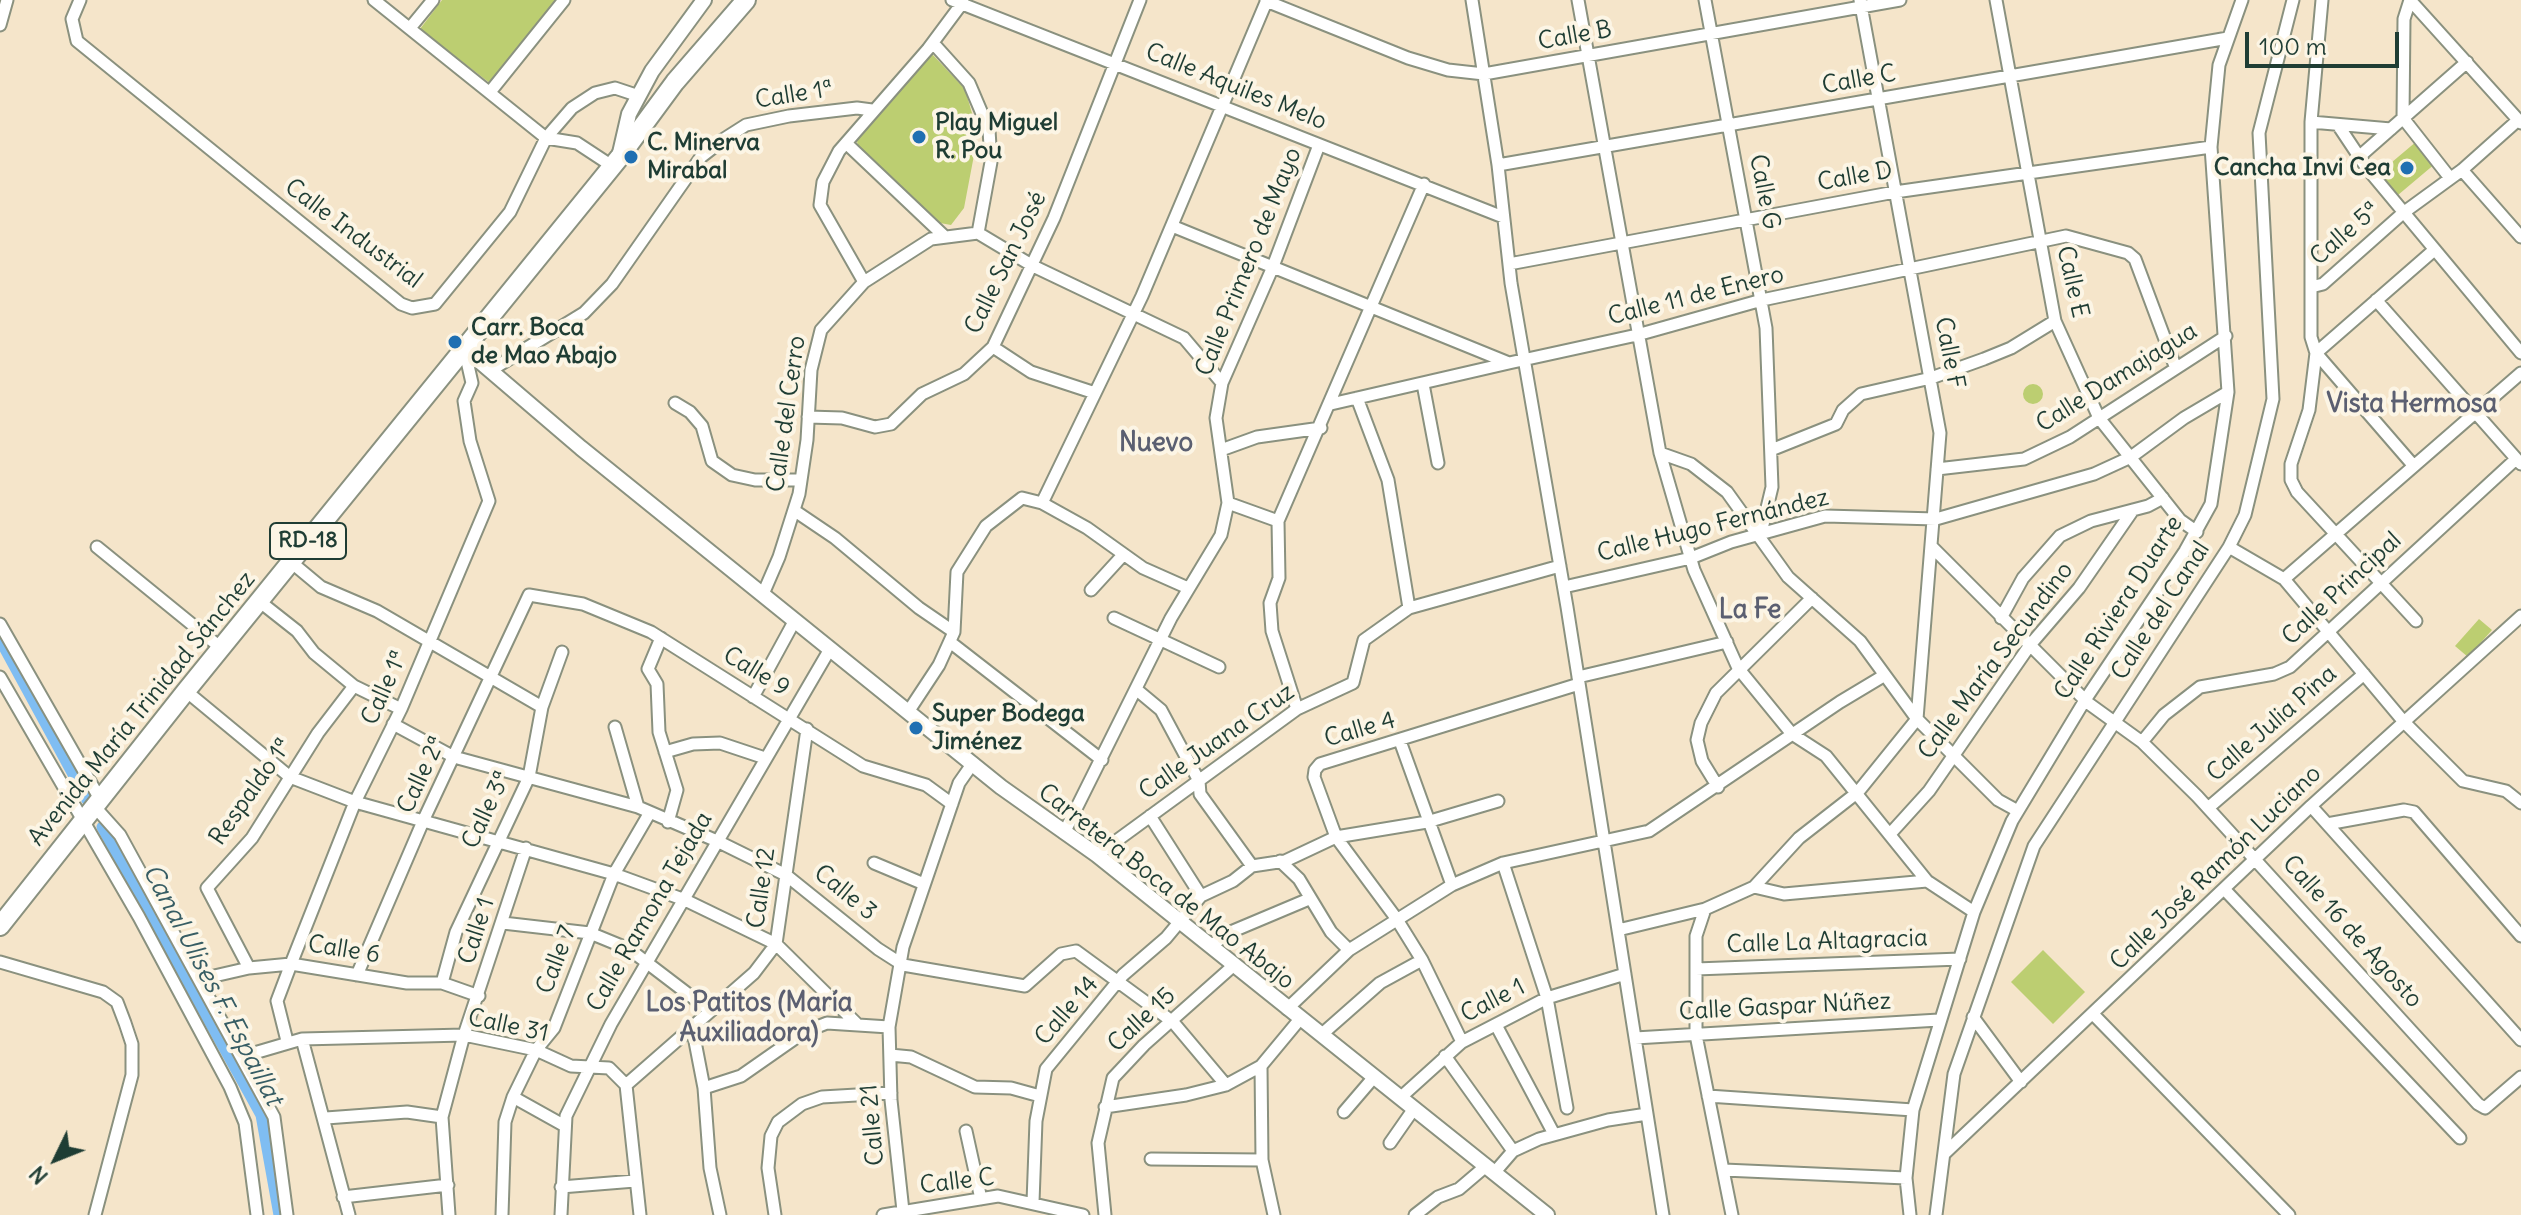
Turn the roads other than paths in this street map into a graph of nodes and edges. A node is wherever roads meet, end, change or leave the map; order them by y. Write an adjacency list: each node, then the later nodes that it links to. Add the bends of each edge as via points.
1 (7, 0): 21 (street)
2 (80, 0): 42 (street, Calle Industrial, via 72,19 77,41 412,308 435,304 510,212)
3 (374, 0): 22 (street)
4 (433, 0): 22 (street)
5 (564, 0): 31 (street)
6 (704, 0): 32 (street)
7 (746, 0): 48 (main road, Avenida María Trinidad Sánchez / RD-18, via 675,82)
8 (1140, 0): 28 (street, Calle San José)
9 (1266, 0): 29 (street, Calle B, via 1408,58); 34 (street)
10 (1472, 0): 29 (street)
11 (1578, 0): 26 (street)
12 (1705, 0): 23 (street, Calle G)
13 (1900, 0): 20 (street, Calle B)
14 (1996, 0): 30 (street, Calle E)
15 (2242, 0): 24 (street, Calle Riviera Duarte)
16 (2293, 0): 120 (street, Calle del Canal, via 2259,133 2273,399 2245,515)
17 (2322, 0): 38 (street)
18 (2410, 0): 27 (street); 36 (street, via 2404,19)
19 (958, 1): 25 (street); 28 (street, Calle Aquiles Melo)
20 (1860, 4): 23 (street, Calle B); 33 (street, Calle F)
21 (0, 25)
22 (410, 28): 31 (street)
23 (1712, 35): 26 (street, Calle B); 39 (street, Calle G)
24 (2228, 38): 30 (street, Calle C); 46 (street, Calle Riviera Duarte, via 2219,65)
25 (933, 43): 35 (street); 59 (street, via 969,83 989,130 991,162)
26 (1588, 56): 29 (street, Calle B); 45 (street)
27 (2467, 62): 36 (street); 37 (street)
28 (1116, 63): 34 (street, Calle Aquiles Melo); 66 (street, Calle San José)
29 (1484, 74): 49 (street)
30 (2009, 76): 33 (street, Calle C); 50 (street, Calle E)
31 (490, 92): 42 (street)
32 (639, 96): 42 (street, Calle Industrial, via 615,88 595,93 572,108); 48 (street)
33 (1878, 99): 39 (street, Calle C); 54 (street, Calle F)
34 (1224, 104): 44 (street, Calle Aquiles Melo); 58 (street)
35 (872, 110): 43 (street); 85 (street, Calle 1ª, via 789,116 746,125 724,139 701,157 612,284 584,313)
36 (2403, 118): 41 (street); 52 (street)
37 (2519, 118): 51 (street, Calle 5ª)
38 (2311, 122): 40 (street); 70 (street)
39 (1729, 125): 45 (street, Calle C); 57 (street, Calle G)
40 (2338, 125): 41 (street); 47 (street)
41 (2391, 129): 47 (street)
42 (546, 138): 48 (street, via 577,143)
43 (846, 143): 60 (street); 69 (street, via 823,182 820,205)
44 (1319, 145): 53 (street, Calle Aquiles Melo); 67 (street, Calle Primero de Mayo)
45 (1605, 147): 49 (street, Calle C); 62 (street)
46 (2211, 147): 50 (street, Calle D); 77 (street, Calle Riviera Duarte)
47 (2360, 156): 55 (street)
48 (616, 162): 79 (main road, Avenida María Trinidad Sánchez / RD-18)
49 (1498, 165): 56 (street)
50 (2029, 170): 54 (street, Calle D); 63 (street, Calle E)
51 (2462, 170): 52 (street, Calle 5ª); 61 (street)
52 (2450, 178): 55 (street, Calle 5ª)
53 (1424, 184): 56 (street, Calle Aquiles Melo); 73 (street)
54 (1895, 192): 57 (street, Calle D); 68 (street, Calle F)
55 (2403, 213): 64 (street); 70 (street, Calle 5ª, via 2323,284)
56 (1503, 217): 65 (street)
57 (1747, 219): 62 (street, Calle D); 71 (street, Calle G)
58 (1172, 226): 67 (street); 74 (street)
59 (978, 233): 60 (street, Calle del Cerro); 66 (street)
60 (943, 235): 69 (street, Calle del Cerro)
61 (2521, 237)
62 (1620, 241): 65 (street, Calle D); 76 (street)
63 (2040, 243): 68 (street, Calle 11 de Enero); 75 (street, Calle E); 84 (street, Calle 11 de Enero, via 2066,236 2135,259)
64 (2433, 251): 72 (street); 81 (street)
65 (1509, 264): 82 (street)
66 (1033, 266): 74 (street); 78 (street, Calle San José)
67 (1272, 269): 73 (street); 88 (street, Calle Primero de Mayo)
68 (1910, 269): 71 (street, Calle 11 de Enero); 87 (street, Calle F)
69 (864, 282): 96 (street, Calle del Cerro, via 829,318 816,340)
70 (2311, 287): 80 (street)
71 (1762, 300): 76 (street, Calle 11 de Enero); 100 (street, Calle G)
72 (2376, 300): 80 (street); 95 (street)
73 (1371, 309): 83 (street); 94 (street)
74 (1132, 316): 88 (street, via 1184,338); 91 (street)
75 (2055, 321): 87 (street, via 2011,348); 97 (street, Calle E)
76 (1637, 335): 82 (street, Calle 11 de Enero); 101 (street)
77 (2226, 336): 84 (street, Calle Damajagua); 90 (street, Calle Riviera Duarte)
78 (993, 347): 91 (street, via 1031,372); 96 (street, Calle San José, via 964,374 922,394 891,424 875,427 842,418)
79 (464, 348): 85 (street, Carretera Boca de Mao Abajo); 123 (main road, Avenida María Trinidad Sánchez / RD-18); 145 (street, Calle 1ª, via 472,383 464,401 470,441 489,501)
80 (2316, 353): 105 (street); 116 (street, via 2309,410 2291,480)
81 (2521, 353)
82 (1524, 359): 83 (street, Calle 11 de Enero); 124 (street)
83 (1509, 363): 89 (street, Calle 11 de Enero)
84 (2175, 366): 97 (street, Calle Damajagua)
85 (491, 370): 130 (street, Carretera Boca de Mao Abajo)
86 (2521, 373): 95 (street)
87 (1931, 378): 100 (street, via 1861,394 1836,424); 106 (street, Calle F, via 1940,433)
88 (1222, 383): 99 (street, Calle Primero de Mayo, via 1216,418)
89 (1423, 384): 92 (street, Calle 11 de Enero); 104 (street)
90 (2228, 392): 102 (street, Calle Hugo Fernández); 115 (street, Calle Riviera Duarte, via 2215,489)
91 (1095, 393): 109 (street)
92 (1357, 398): 94 (street, Calle 11 de Enero); 134 (street, via 1388,480)
93 (675, 403): 107 (street, via 702,426 712,461 732,475)
94 (1331, 404): 98 (street)
95 (2475, 413): 103 (street); 105 (street)
96 (808, 417): 107 (street, Calle del Cerro)
97 (2099, 418): 102 (street, Calle E); 106 (street, Calle Damajagua, via 2024,459)
98 (1321, 428): 99 (street, via 1257,437); 114 (street)
99 (1221, 450): 110 (street, Calle Primero de Mayo)
100 (1771, 450): 117 (street, Calle G, via 1772,487)
101 (1660, 453): 117 (street, via 1691,464 1727,492); 122 (street)
102 (2131, 457): 108 (street, Calle E); 113 (street, Calle Hugo Fernández, via 2094,474)
103 (2519, 461): 126 (street, Calle Principal)
104 (1438, 463)
105 (2413, 465): 116 (street)
106 (1937, 469): 113 (street, Calle F)
107 (801, 480): 112 (street, Calle del Cerro)
108 (2163, 498): 111 (street); 115 (street, Calle E)
109 (1042, 503): 121 (street); 142 (street, via 1022,498 986,526 957,572)
110 (1228, 503): 114 (street); 128 (street, Calle Primero de Mayo, via 1221,535)
111 (2133, 510): 137 (street, via 2060,536 2023,578); 147 (street, Calle María Secundino, via 2079,588)
112 (795, 511): 130 (street, Calle del Cerro); 142 (street)
113 (1936, 519): 117 (street, Calle Hugo Fernández, via 1825,516); 118 (street, Calle F)
114 (1278, 521): 165 (street, via 1279,578 1270,603 1272,631)
115 (2197, 532): 162 (street, Calle Riviera Duarte)
116 (2337, 532): 125 (street); 126 (street)
117 (1760, 537): 122 (street, Calle Hugo Fernández); 132 (street, via 1788,577)
118 (1931, 546): 137 (street, Calle 16 de Agosto); 168 (street, Calle F)
119 (97, 547): 148 (street)
120 (2229, 547): 125 (street); 169 (street, Calle del Canal)
121 (1123, 555): 128 (street); 129 (street)
122 (1691, 558): 127 (street, Calle Hugo Fernández); 146 (street)
123 (291, 562): 133 (main road, Avenida María Trinidad Sánchez / RD-18); 145 (street, via 321,587 377,611)
124 (1560, 566): 127 (street); 134 (street, Calle Juana Cruz)
125 (2284, 579): 141 (street)
126 (2380, 582): 139 (street); 141 (street, Calle Principal)
127 (1564, 587): 157 (street)
128 (1188, 588): 144 (street, Calle Primero de Mayo)
129 (1091, 590)
130 (763, 594): 138 (street, Carretera Boca de Mao Abajo)
131 (529, 595): 143 (street, Calle 9, via 583,604); 156 (street, Calle 2ª)
132 (1812, 598): 152 (street); 154 (street, via 1860,641)
133 (259, 601): 148 (main road, Avenida María Trinidad Sánchez / RD-18); 158 (street)
134 (1409, 608): 165 (street, Calle Juana Cruz, via 1364,640 1353,683)
135 (2521, 616): 170 (street, Calle José Ramón Luciano)
136 (1114, 618): 144 (street)
137 (2001, 618): 147 (street, Calle 16 de Agosto)
138 (795, 620): 149 (street, Carretera Boca de Mao Abajo); 161 (street)
139 (2416, 621)
140 (0, 624): 189 (street)
141 (2328, 633): 153 (street); 176 (street, Calle Principal, via 2290,667 2274,674 2200,687 2164,715)
142 (952, 637): 166 (street); 181 (street)
143 (661, 638): 161 (street, Calle 9); 177 (street, via 648,669 657,684)
144 (1162, 639): 151 (street); 159 (street, Calle Primero de Mayo)
145 (429, 642): 156 (street); 164 (street, Calle 1ª)
146 (1727, 642): 152 (street); 157 (street, Calle 4)
147 (2030, 645): 162 (street, Calle 16 de Agosto); 178 (street, Calle María Secundino)
148 (221, 648): 160 (main road, Avenida María Trinidad Sánchez / RD-18)
149 (830, 649): 166 (street, Carretera Boca de Mao Abajo); 167 (street, Calle Ramona Tejada)
150 (562, 652): 163 (street, Calle 3ª)
151 (1219, 667)
152 (1738, 668): 174 (street); 186 (street, via 1716,693 1697,740 1702,761)
153 (2364, 674): 170 (street); 194 (street, Calle Julia Pina)
154 (1885, 675): 168 (street); 174 (street)
155 (0, 677): 199 (street)
156 (492, 677): 163 (street); 179 (street, Calle 2ª)
157 (1579, 680): 175 (street, Calle 4); 208 (street)
158 (354, 686): 164 (street); 183 (street, Respaldo 1ª)
159 (1137, 690): 181 (street, Calle Primero de Mayo); 185 (street, via 1161,710)
160 (186, 691): 183 (street); 189 (main road, Avenida María Trinidad Sánchez / RD-18)
161 (753, 697): 167 (street, Calle 9)
162 (2086, 701): 169 (street, Calle 16 de Agosto); 196 (street, Calle Riviera Duarte)
163 (542, 707): 184 (street, Calle 3ª)
164 (401, 709): 171 (street, Calle 1ª)
165 (1297, 709): 185 (street, Calle Juana Cruz)
166 (908, 712): 182 (street, Carretera Boca de Mao Abajo)
167 (789, 717): 173 (street, Calle 9); 180 (street, Calle Ramona Tejada)
168 (1917, 719): 178 (street); 187 (street)
169 (2113, 720): 176 (street, Calle 16 de Agosto); 257 (street, Calle del Canal, via 2040,834)
170 (2404, 722): 191 (street, via 2463,781 2506,791); 193 (street, Calle José Ramón Luciano)
171 (393, 724): 179 (street, Calle 3); 190 (street, Calle 1ª)
172 (615, 727): 195 (street)
173 (807, 729): 192 (street, Calle 9, via 863,766 926,785); 217 (street, Calle 12)
174 (1792, 734): 186 (street); 187 (street, via 1826,756)
175 (1400, 741): 201 (street); 205 (street, Calle 4, via 1320,764 1315,770)
176 (2142, 742): 194 (street, Calle 16 de Agosto)
177 (665, 752): 180 (street, via 720,743); 200 (street, via 677,790)
178 (1952, 753): 196 (street, via 1998,800); 204 (street, Calle María Secundino, via 1929,791)
179 (454, 757): 184 (street, Calle 3); 198 (street, Calle 2ª)
180 (765, 758): 207 (street, Calle Ramona Tejada)
181 (1102, 760): 203 (street, Calle Primero de Mayo)
182 (973, 763): 192 (street, Calle 21); 203 (street, Carretera Boca de Mao Abajo)
183 (290, 777): 190 (street); 245 (street, Respaldo 1ª, via 252,838 207,888)
184 (529, 777): 195 (street, Calle 3); 206 (street, Calle 3ª)
185 (1199, 781): 197 (street, Calle Juana Cruz); 215 (street, via 1200,794)
186 (1718, 787): 208 (street, via 1649,831)
187 (1858, 792): 204 (street); 221 (street, via 1799,838)
188 (1498, 801): 201 (street)
189 (97, 802): 199 (main road, Avenida María Trinidad Sánchez / RD-18); 249 (street)
190 (355, 802): 198 (street); 241 (street, Calle 1ª)
191 (2521, 803)
192 (952, 804): 219 (street, Calle 21)
193 (2311, 806): 202 (street); 212 (street, Calle José Ramón Luciano)
194 (2208, 808): 212 (street, Calle 16 de Agosto)
195 (643, 811): 200 (street, Calle 3); 216 (street, Calle 7)
196 (2018, 811): 227 (street, Calle Riviera Duarte)
197 (1150, 816): 210 (street, Calle Juana Cruz); 223 (street)
198 (424, 819): 206 (street); 248 (street, Calle 2ª)
199 (83, 822): 231 (main road, Avenida María Trinidad Sánchez / RD-18); 318 (street, via 230,1087 245,1123)
200 (668, 822): 207 (street, Calle 3)
201 (1427, 822): 205 (street); 220 (street)
202 (2327, 824): 234 (street, via 2414,812); 270 (street)
203 (1064, 833): 210 (street, Carretera Boca de Mao Abajo)
204 (1890, 834): 218 (street)
205 (1336, 837): 211 (street); 228 (street, Calle 4)
206 (497, 840): 209 (street); 250 (street, Calle 3ª, via 456,932)
207 (717, 841): 217 (street, Calle 3); 225 (street, Calle Ramona Tejada)
208 (1604, 841): 214 (street); 232 (street)
209 (526, 848): 216 (street); 230 (street, Calle 1)
210 (1097, 855): 229 (street, Carretera Boca de Mao Abajo)
211 (1280, 861): 215 (street); 224 (street, via 1299,879)
212 (2257, 861): 222 (street, Calle José Ramón Luciano); 280 (street, Calle 16 de Agosto, via 2485,1108)
213 (874, 863): 219 (street)
214 (1503, 863): 220 (street); 253 (street)
215 (1252, 866): 223 (street)
216 (614, 874): 225 (street); 233 (street, Calle 7)
217 (786, 875): 235 (street, Calle 12); 243 (street, Calle 3)
218 (1927, 881): 221 (street, via 1784,894); 227 (street)
219 (924, 884): 243 (street, Calle 21, via 903,947)
220 (1452, 885): 228 (street)
221 (1754, 887): 226 (street)
222 (2225, 890): 256 (street, Calle José Ramón Luciano); 301 (street)
223 (1201, 896): 229 (street, Calle 14)
224 (1309, 899): 236 (street); 237 (street)
225 (685, 900): 235 (street); 242 (street, Calle Ramona Tejada)
226 (1705, 909): 232 (street); 246 (street, via 1696,936)
227 (1974, 912): 238 (street, Calle Riviera Duarte)
228 (1396, 918): 237 (street); 239 (street, Calle 4)
229 (1180, 921): 236 (street, Carretera Boca de Mao Abajo); 251 (street, Calle 14)
230 (503, 923): 233 (street); 252 (street, Calle 1)
231 (0, 926)
232 (1618, 930): 247 (street)
233 (590, 933): 242 (street, via 629,949); 273 (street, Calle 7, via 554,1028)
234 (2521, 936)
235 (776, 944): 255 (street, Calle 12, via 754,973); 261 (street)
236 (1210, 946): 244 (street, Carretera Boca de Mao Abajo)
237 (1349, 950): 254 (street)
238 (1960, 959): 246 (street, Calle La Altagracia); 259 (street, Calle Riviera Duarte)
239 (1422, 960): 266 (street, via 1380,983); 272 (street, Calle 4)
240 (0, 962): 317 (street, via 103,992 117,1002 125,1023 132,1044 132,1075)
241 (291, 964): 245 (street, Calle 6); 248 (street, Calle 6); 271 (street, Calle 1ª, via 277,1001)
242 (645, 964): 255 (street); 278 (street, Calle Ramona Tejada)
243 (903, 965): 251 (street, Calle 3, via 1025,986 1061,954 1076,951); 264 (street, Calle 21)
244 (1233, 966): 254 (street, Carretera Boca de Mao Abajo); 260 (street, Calle 15)
245 (249, 968): 249 (street, Calle 6)
246 (1696, 969): 267 (street)
247 (1625, 974): 253 (street, Calle 1); 268 (street)
248 (357, 975): 250 (street, Calle 6)
249 (201, 979): 275 (street)
250 (442, 983): 252 (street, Calle 6)
251 (1120, 983): 260 (street, Calle 3); 286 (street, Calle 14, via 1046,1069)
252 (479, 996): 265 (street, Calle 1)
253 (1547, 998): 262 (street, Calle 1); 291 (street)
254 (1287, 1009): 258 (street, Carretera Boca de Mao Abajo)
255 (709, 1010): 263 (street, Calle 12)
256 (2093, 1014): 281 (street, Calle José Ramón Luciano); 337 (street)
257 (1973, 1017): 281 (street); 304 (street, Calle del Canal, via 1954,1074)
258 (1300, 1019): 266 (street, Carretera Boca de Mao Abajo); 277 (street)
259 (1939, 1020): 267 (street, Calle Gaspar Núñez); 293 (street, Calle Riviera Duarte)
260 (1173, 1022): 283 (street, Calle 3); 290 (street, Calle 15, via 1113,1078)
261 (857, 1024): 264 (street); 284 (street, via 827,1023 804,1032 757,1067)
262 (1496, 1025): 272 (street, Calle 1); 300 (street)
263 (692, 1026): 282 (street, Calle 12); 284 (street)
264 (889, 1027): 274 (street, Calle 21)
265 (464, 1035): 269 (street, Calle 31); 273 (street, Calle 31); 296 (street, Calle 1)
266 (1321, 1035): 279 (street, Carretera Boca de Mao Abajo)
267 (1696, 1035): 268 (street, Calle Gaspar Núñez); 287 (street)
268 (1635, 1038): 295 (street)
269 (302, 1039): 271 (street, Calle 31); 297 (street)
270 (2521, 1040)
271 (287, 1041): 275 (street, Calle 31)
272 (1462, 1042): 276 (street, Calle 1)
273 (536, 1050): 278 (street, Calle 31, via 571,1066); 288 (street, Calle 7)
274 (890, 1055): 285 (street, Calle 21); 286 (street, via 911,1057 975,1087)
275 (244, 1056): 319 (street, via 274,1117)
276 (1445, 1056): 289 (street, Calle 1); 303 (street)
277 (1261, 1066): 283 (street); 306 (street)
278 (591, 1067): 282 (street, Calle 31, via 609,1068); 298 (street, Calle Ramona Tejada)
279 (1374, 1077): 289 (street, Carretera Boca de Mao Abajo); 294 (street)
280 (2521, 1077)
281 (2021, 1082): 304 (street, Calle José Ramón Luciano)
282 (626, 1085): 310 (street)
283 (1226, 1085): 290 (street)
284 (704, 1088): 325 (street, via 710,1168)
285 (891, 1093): 316 (street, Calle 21); 326 (street, via 822,1097 778,1122 768,1168)
286 (1040, 1096): 315 (street, Calle 14)
287 (1708, 1096): 293 (street); 308 (street)
288 (513, 1097): 298 (street); 322 (street, Calle 7, via 505,1122)
289 (1400, 1098): 292 (street, Carretera Boca de Mao Abajo)
290 (1105, 1107): 329 (street, Calle 15, via 1098,1143)
291 (1567, 1108)
292 (1413, 1110): 302 (street); 307 (street, Carretera Boca de Mao Abajo)
293 (1913, 1110): 309 (street, Calle Riviera Duarte)
294 (1344, 1112)
295 (1647, 1114): 300 (street); 333 (street)
296 (442, 1117): 297 (street, via 407,1112); 311 (street, Calle 1)
297 (326, 1118): 313 (street)
298 (565, 1126): 312 (street, Calle Ramona Tejada)
299 (966, 1131): 314 (street)
300 (1554, 1134): 303 (street)
301 (2460, 1138)
302 (1390, 1143)
303 (1513, 1151): 307 (street)
304 (1944, 1154): 336 (street, Calle del Canal)
305 (1151, 1159): 306 (street)
306 (1262, 1160): 330 (street)
307 (1490, 1170): 331 (street); 332 (street, Carretera Boca de Mao Abajo)
308 (1724, 1170): 309 (street); 334 (street)
309 (1906, 1178): 335 (street, Calle Riviera Duarte)
310 (635, 1181): 312 (street); 324 (street)
311 (448, 1185): 313 (street); 321 (street, Calle 1)
312 (561, 1187): 323 (street, Calle Ramona Tejada)
313 (343, 1197): 320 (street)
314 (981, 1199): 315 (street, Calle C); 316 (street, Calle C)
315 (1033, 1202): 328 (street, Calle C)
316 (903, 1211): 327 (street, Calle C)
317 (95, 1215)
318 (257, 1215)
319 (287, 1215)
320 (349, 1215)
321 (449, 1215)
322 (502, 1215)
323 (561, 1215)
324 (640, 1215)
325 (720, 1215)
326 (775, 1215)
327 (883, 1215)
328 (1083, 1215)
329 (1105, 1215)
330 (1274, 1215)
331 (1415, 1215)
332 (1547, 1215)
333 (1663, 1215)
334 (1732, 1215)
335 (1910, 1215)
336 (1936, 1215)
337 (2289, 1215)

